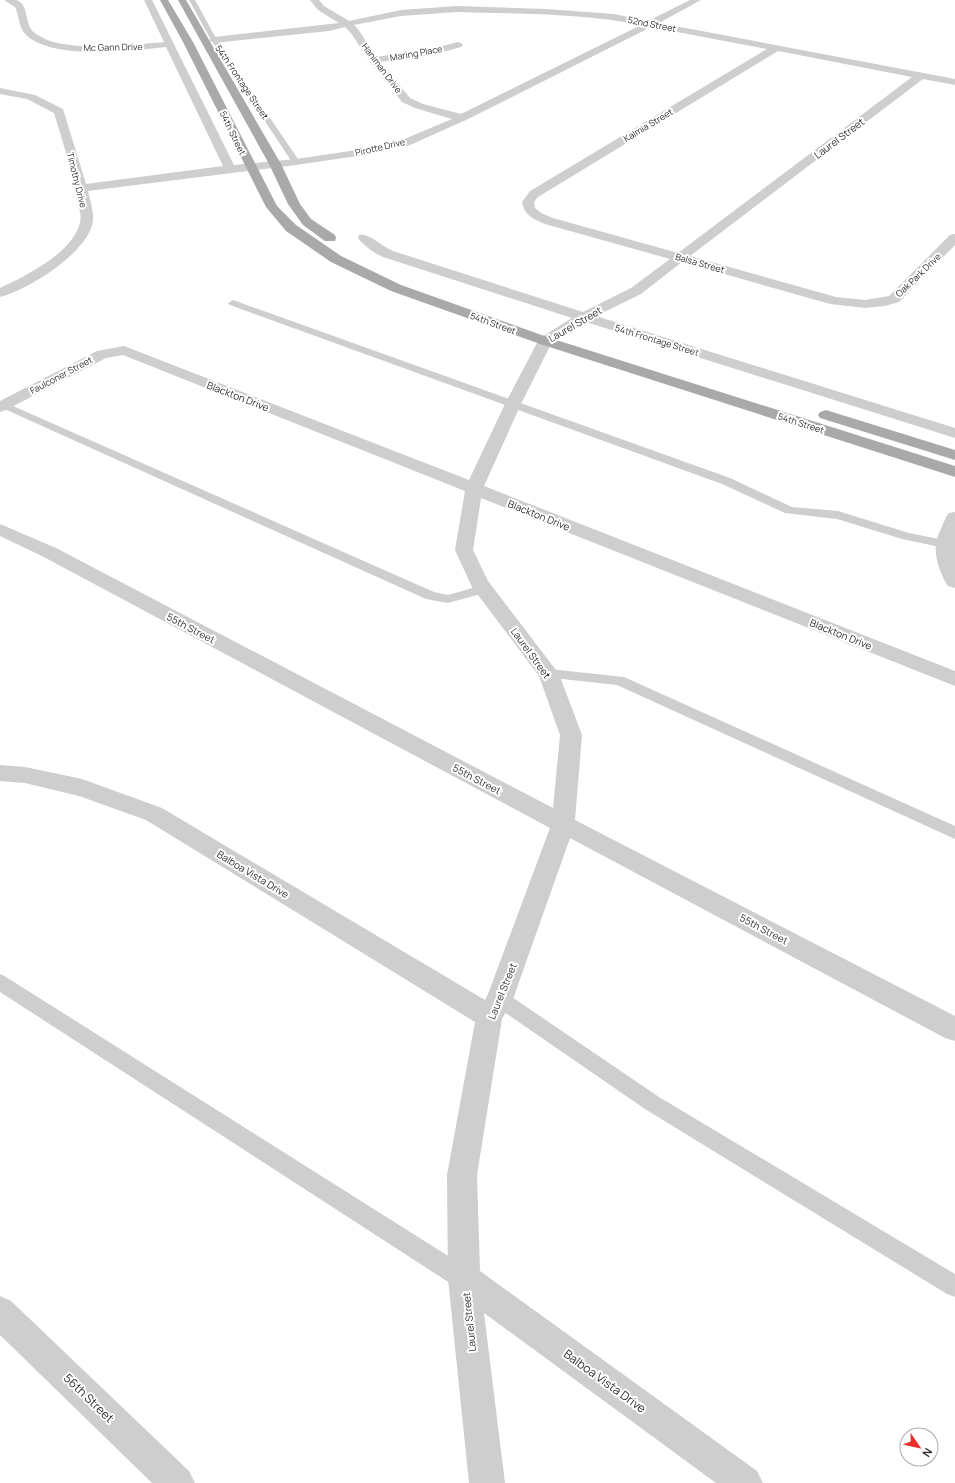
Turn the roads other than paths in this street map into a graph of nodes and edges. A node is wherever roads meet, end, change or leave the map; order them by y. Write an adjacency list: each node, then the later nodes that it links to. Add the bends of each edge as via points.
1 (8, 0): 12 (street, Mc Gann Drive, via 21,8 23,24 29,33 52,43 72,47 106,48)
2 (148, 0): 12 (street)
3 (164, 0): 22 (main road, 54th Street)
4 (182, 0): 21 (main road, 54th Street)
5 (192, 0): 11 (lane, 54th Frontage Street)
6 (314, 0): 9 (street, Haniman Drive, via 321,8)
7 (697, 0): 10 (street, Pirotte Drive)
8 (456, 4): 9 (street, 52nd Street); 10 (street, 52nd Street, via 489,9 601,16)
9 (346, 24): 11 (street, via 330,28); 15 (street, Haniman Drive, via 355,31)
10 (650, 24): 14 (street, 52nd Street); 19 (street, Pirotte Drive)
11 (214, 40): 20 (lane, 54th Frontage Street)
12 (170, 44): 23 (street)
13 (458, 45): 15 (street, Maring Place, via 436,51)
14 (776, 48): 16 (street, 52nd Street); 25 (street, Kalmia Street, via 534,194 528,202)
15 (374, 60): 19 (street, Haniman Drive, via 406,100)
16 (920, 76): 17 (street, 52nd Street); 28 (street, Laurel Street)
17 (955, 82)
18 (0, 91): 24 (street, Timothy Drive, via 24,94 42,100 59,111)
19 (462, 118): 20 (street, Pirotte Drive, via 406,143)
20 (296, 162): 21 (street, Pirotte Drive)
21 (275, 164): 22 (street, Pirotte Drive); 32 (main road, 54th Street, via 294,204 307,222 352,254 411,281)
22 (251, 168): 23 (street, Pirotte Drive); 34 (main road, 54th Street, via 272,207 291,228 336,259 396,288)
23 (230, 169): 24 (street, Pirotte Drive)
24 (81, 188): 29 (street, Timothy Drive, via 87,221 82,234 70,249 51,265)
25 (529, 209): 28 (street, Balsa Street, via 549,221)
26 (364, 238): 33 (street, 54th Frontage Street, via 388,254)
27 (955, 238): 31 (street, Oak Park Drive, via 900,295)
28 (681, 258): 31 (street, Balsa Street, via 835,301); 33 (street, Laurel Street, via 636,291)
29 (0, 293)
30 (233, 303): 39 (lane)
31 (875, 304)
32 (516, 316)
33 (584, 317): 34 (street, Laurel Street); 42 (street, 54th Frontage Street)
34 (550, 333): 35 (main road, 54th Street); 39 (street, Laurel Street); 44 (main road, 54th Street)
35 (610, 347)
36 (124, 350): 40 (street, Faulconer Street, via 102,354); 45 (street, Blackton Drive)
37 (638, 356): 38 (main road, 54th Street)
38 (781, 401)
39 (513, 404): 45 (street, Laurel Street); 48 (lane, via 726,480 789,510 838,515 906,536)
40 (2, 406): 50 (lane, via 284,528 431,596 448,599)
41 (812, 410): 43 (main road, 54th Street)
42 (955, 433)
43 (955, 455)
44 (955, 472)
45 (474, 489): 50 (street, Laurel Street, via 464,550); 52 (street, Blackton Drive)
46 (955, 517): 48 (street)
47 (0, 529): 54 (street, 55th Street, via 49,552)
48 (949, 555): 49 (street)
49 (955, 582)
50 (483, 589): 51 (street, Laurel Street)
51 (549, 674): 54 (street, Laurel Street, via 571,735); 55 (lane, via 620,680)
52 (955, 679)
53 (0, 774): 57 (street, Balboa Vista Drive, via 25,775 82,788 154,814)
54 (563, 824): 57 (street, Laurel Street); 58 (street, 55th Street)
55 (955, 833)
56 (0, 982): 59 (lane)
57 (495, 1008): 59 (street, Laurel Street, via 462,1175); 60 (lane)
58 (955, 1029)
59 (464, 1279): 63 (street, Laurel Street); 64 (street, Balboa Vista Drive)
60 (955, 1286)
61 (0, 1312): 62 (street, 56th Street)
62 (177, 1483)
63 (487, 1483)
64 (745, 1483)

